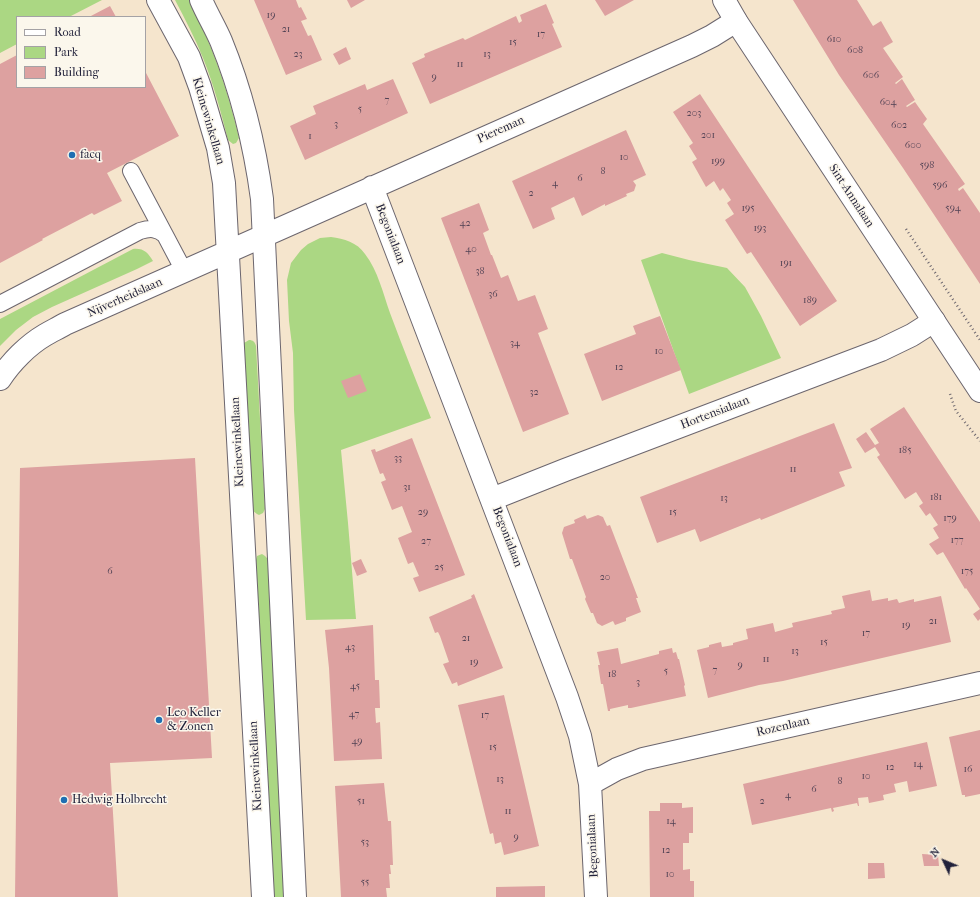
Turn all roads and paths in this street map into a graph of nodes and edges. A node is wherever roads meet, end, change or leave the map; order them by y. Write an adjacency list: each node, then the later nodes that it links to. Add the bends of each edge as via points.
1 (158, 0): 9 (street, Kleinewinkellaan, via 189,57 218,148 224,183)
2 (201, 0): 8 (street, via 221,40 243,108 258,170)
3 (724, 0): 4 (street, Sint-Annalaan)
4 (736, 21): 6 (street, Piereman, via 692,46); 12 (street, Sint-Annalaan)
5 (131, 170): 7 (lane)
6 (372, 187): 8 (street, Piereman); 15 (street, Begonialaan)
7 (164, 235): 10 (lane); 11 (lane, via 153,229 140,231)
8 (263, 236): 9 (street, Nijverheidslaan); 19 (street)
9 (227, 252): 10 (street, Nijverheidslaan); 18 (street, Kleinewinkellaan)
10 (184, 271): 13 (street, Nijverheidslaan, via 44,335 24,351)
11 (0, 304)
12 (934, 321): 14 (street, Sint-Annalaan); 15 (street, Hortensialaan, via 881,350)
13 (0, 379)
14 (980, 391)
15 (492, 499): 17 (street, Begonialaan, via 568,698 580,736)
16 (980, 683): 17 (street, Rozenlaan, via 643,759 617,769)
17 (590, 784): 20 (street, Begonialaan)
18 (263, 897)
19 (295, 897)
20 (596, 897)

